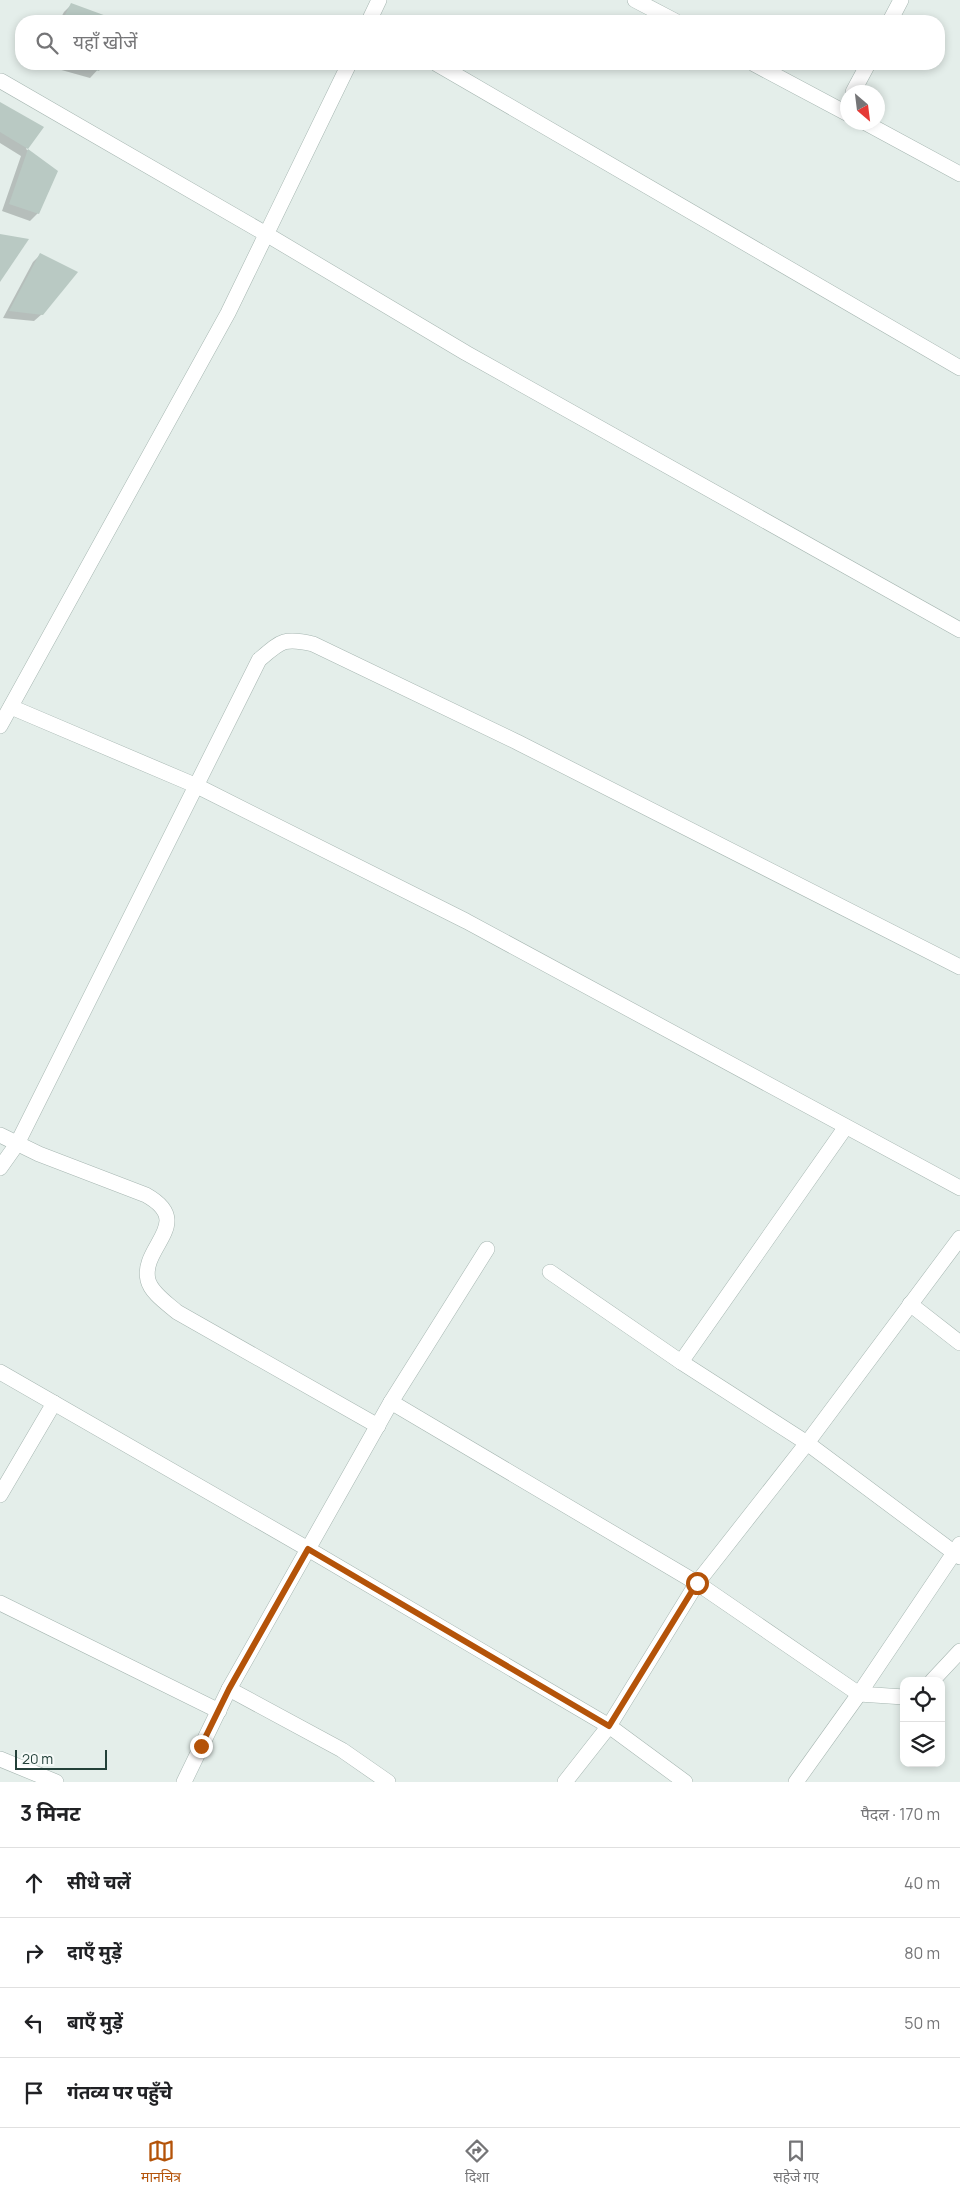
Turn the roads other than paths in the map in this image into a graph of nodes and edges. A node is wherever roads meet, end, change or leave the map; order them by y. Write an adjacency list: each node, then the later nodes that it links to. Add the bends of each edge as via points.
1 (379, 0): 4 (street)
2 (635, 0): 5 (street)
3 (901, 0): 6 (street)
4 (372, 15)
5 (664, 15)
6 (893, 15)
7 (346, 70): 16 (street)
8 (447, 70): 17 (street)
9 (766, 70): 13 (street)
10 (865, 70): 12 (street)
11 (2, 81): 16 (street)
12 (857, 85)
13 (840, 106)
14 (879, 130): 15 (street)
15 (960, 174)
16 (266, 234): 18 (street, via 466,353); 19 (street, via 228,313)
17 (960, 368)
18 (960, 630)
19 (11, 707): 20 (street); 21 (street)
20 (0, 726)
21 (197, 786): 22 (street, via 259,660 291,639 313,644 517,742); 23 (street, via 466,921); 25 (street)
22 (960, 967)
23 (845, 1128): 27 (street); 33 (street)
24 (0, 1136): 25 (street)
25 (17, 1144): 26 (street); 37 (street, via 159,1202 167,1225 148,1266 148,1280 160,1297 177,1312)
26 (0, 1168)
27 (960, 1188)
28 (960, 1238): 31 (street)
29 (487, 1249): 35 (street)
30 (550, 1272): 33 (street)
31 (910, 1304): 32 (street); 38 (street)
32 (960, 1343)
33 (681, 1362): 38 (street)
34 (0, 1372): 36 (street)
35 (391, 1402): 37 (street); 42 (street)
36 (54, 1403): 39 (street); 40 (street)
37 (378, 1426): 40 (street)
38 (808, 1443): 41 (street); 42 (street)
39 (0, 1495)
40 (308, 1549): 46 (street); 50 (street)
41 (958, 1551): 47 (street)
42 (697, 1583): 47 (street); 50 (street)
43 (0, 1603): 49 (street)
44 (960, 1651): 45 (street)
45 (936, 1677)
46 (229, 1689): 49 (street); 52 (street, via 342,1750)
47 (859, 1694): 48 (street); 58 (street)
48 (900, 1697)
49 (219, 1711): 54 (street)
50 (609, 1726): 56 (street); 57 (street)
51 (0, 1759): 53 (street)
52 (365, 1775): 55 (street)
53 (56, 1782)
54 (184, 1782)
55 (388, 1782)
56 (565, 1782)
57 (685, 1782)
58 (796, 1782)

